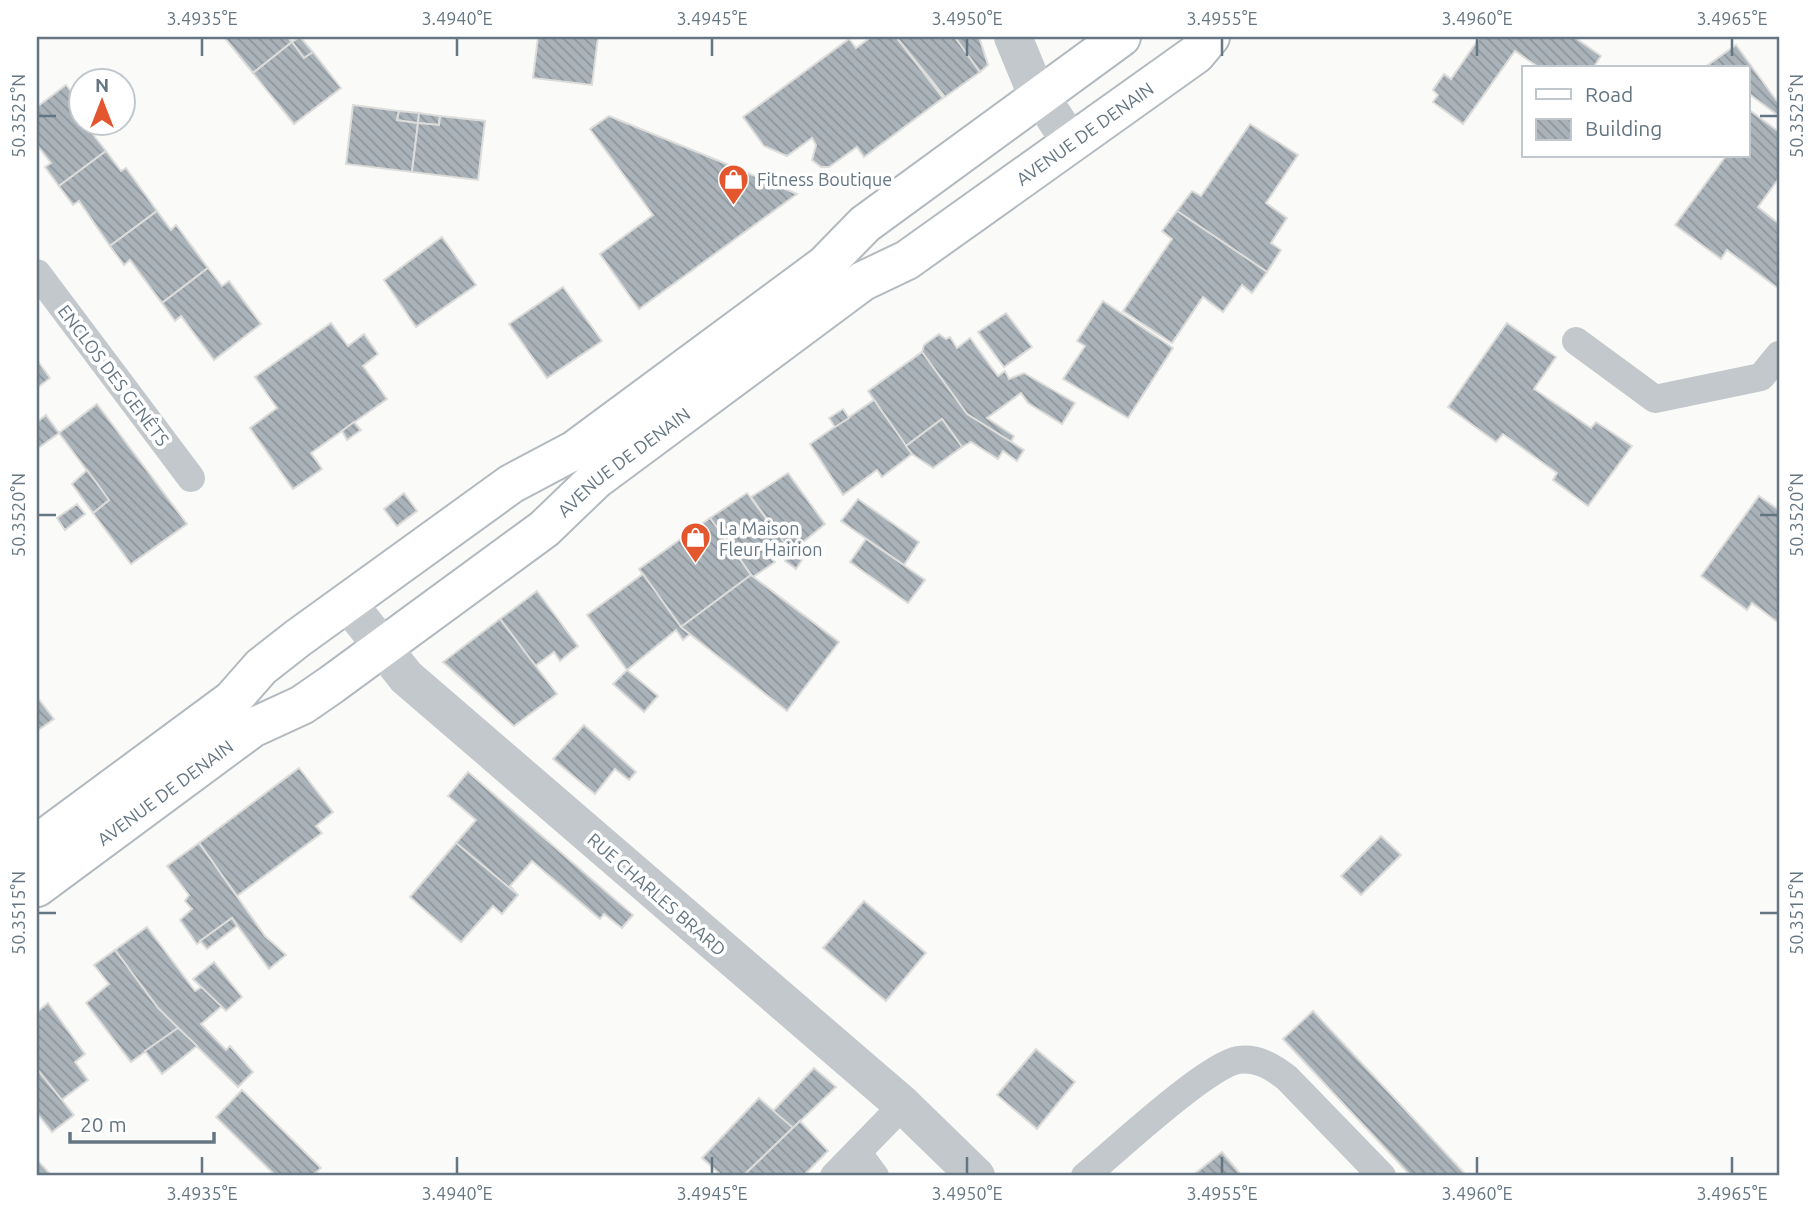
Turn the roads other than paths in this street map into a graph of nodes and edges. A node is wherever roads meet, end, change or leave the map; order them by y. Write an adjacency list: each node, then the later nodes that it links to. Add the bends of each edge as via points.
1 (1013, 37): 4 (street)
2 (1121, 37): 4 (main road, AVENUE DE DENAIN)
3 (1210, 37): 5 (main road, AVENUE DE DENAIN, via 1196,54)
4 (1041, 96): 5 (street); 10 (main road, AVENUE DE DENAIN, via 865,224 825,265 575,450 511,484)
5 (1071, 143): 11 (main road, AVENUE DE DENAIN, via 906,260 863,281 595,480 544,529)
6 (37, 272): 9 (lane, ENCLOS DES GENÊTS)
7 (1576, 341): 8 (lane, via 1655,399 1761,377)
8 (1779, 355)
9 (191, 478)
10 (348, 603): 11 (street, RUE CHARLES BRARD); 12 (main road, AVENUE DE DENAIN, via 269,660 232,700)
11 (381, 647): 13 (main road, AVENUE DE DENAIN, via 302,705 252,729); 14 (street, RUE CHARLES BRARD, via 406,677)
12 (37, 844)
13 (37, 887)
14 (903, 1105): 15 (lane); 18 (street, RUE CHARLES BRARD)
15 (858, 1153): 16 (lane); 17 (lane)
16 (834, 1176)
17 (875, 1176)
18 (976, 1176)
19 (1085, 1176): 20 (lane, via 1211,1072 1240,1060 1272,1066 1287,1077)
20 (1382, 1176)

